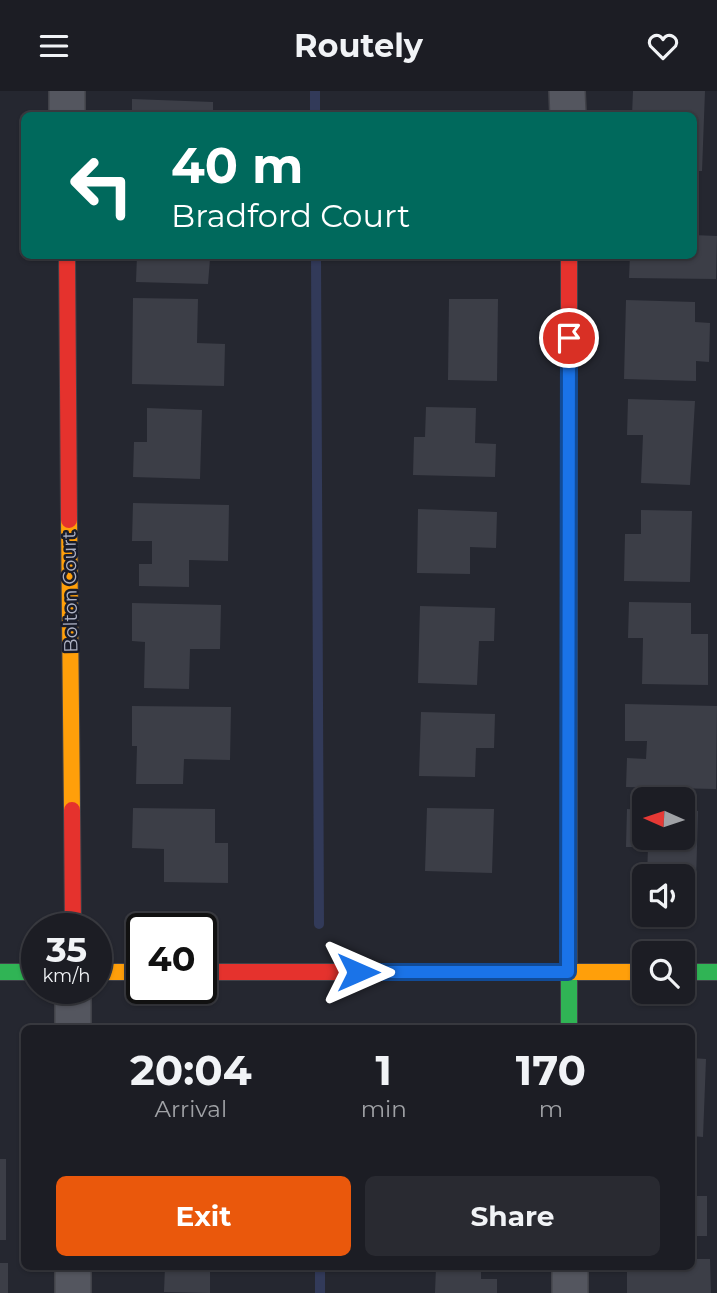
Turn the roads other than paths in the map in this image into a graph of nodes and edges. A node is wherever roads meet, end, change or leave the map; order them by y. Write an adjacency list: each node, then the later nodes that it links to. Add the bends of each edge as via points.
1 (67, 91): 3 (street)
2 (567, 91): 4 (street)
3 (67, 112)
4 (568, 112)
5 (68, 259): 7 (street, Bolton Court)
6 (569, 259): 11 (street)
7 (73, 913)
8 (0, 972): 9 (street)
9 (21, 972)
10 (217, 972): 11 (street)
11 (568, 972): 12 (street); 17 (street)
12 (632, 972)
13 (695, 972): 14 (street)
14 (717, 972)
15 (73, 1004): 16 (street)
16 (73, 1025)
17 (569, 1025)
18 (73, 1270): 20 (street)
19 (570, 1270): 21 (street)
20 (73, 1293)
21 (570, 1293)

